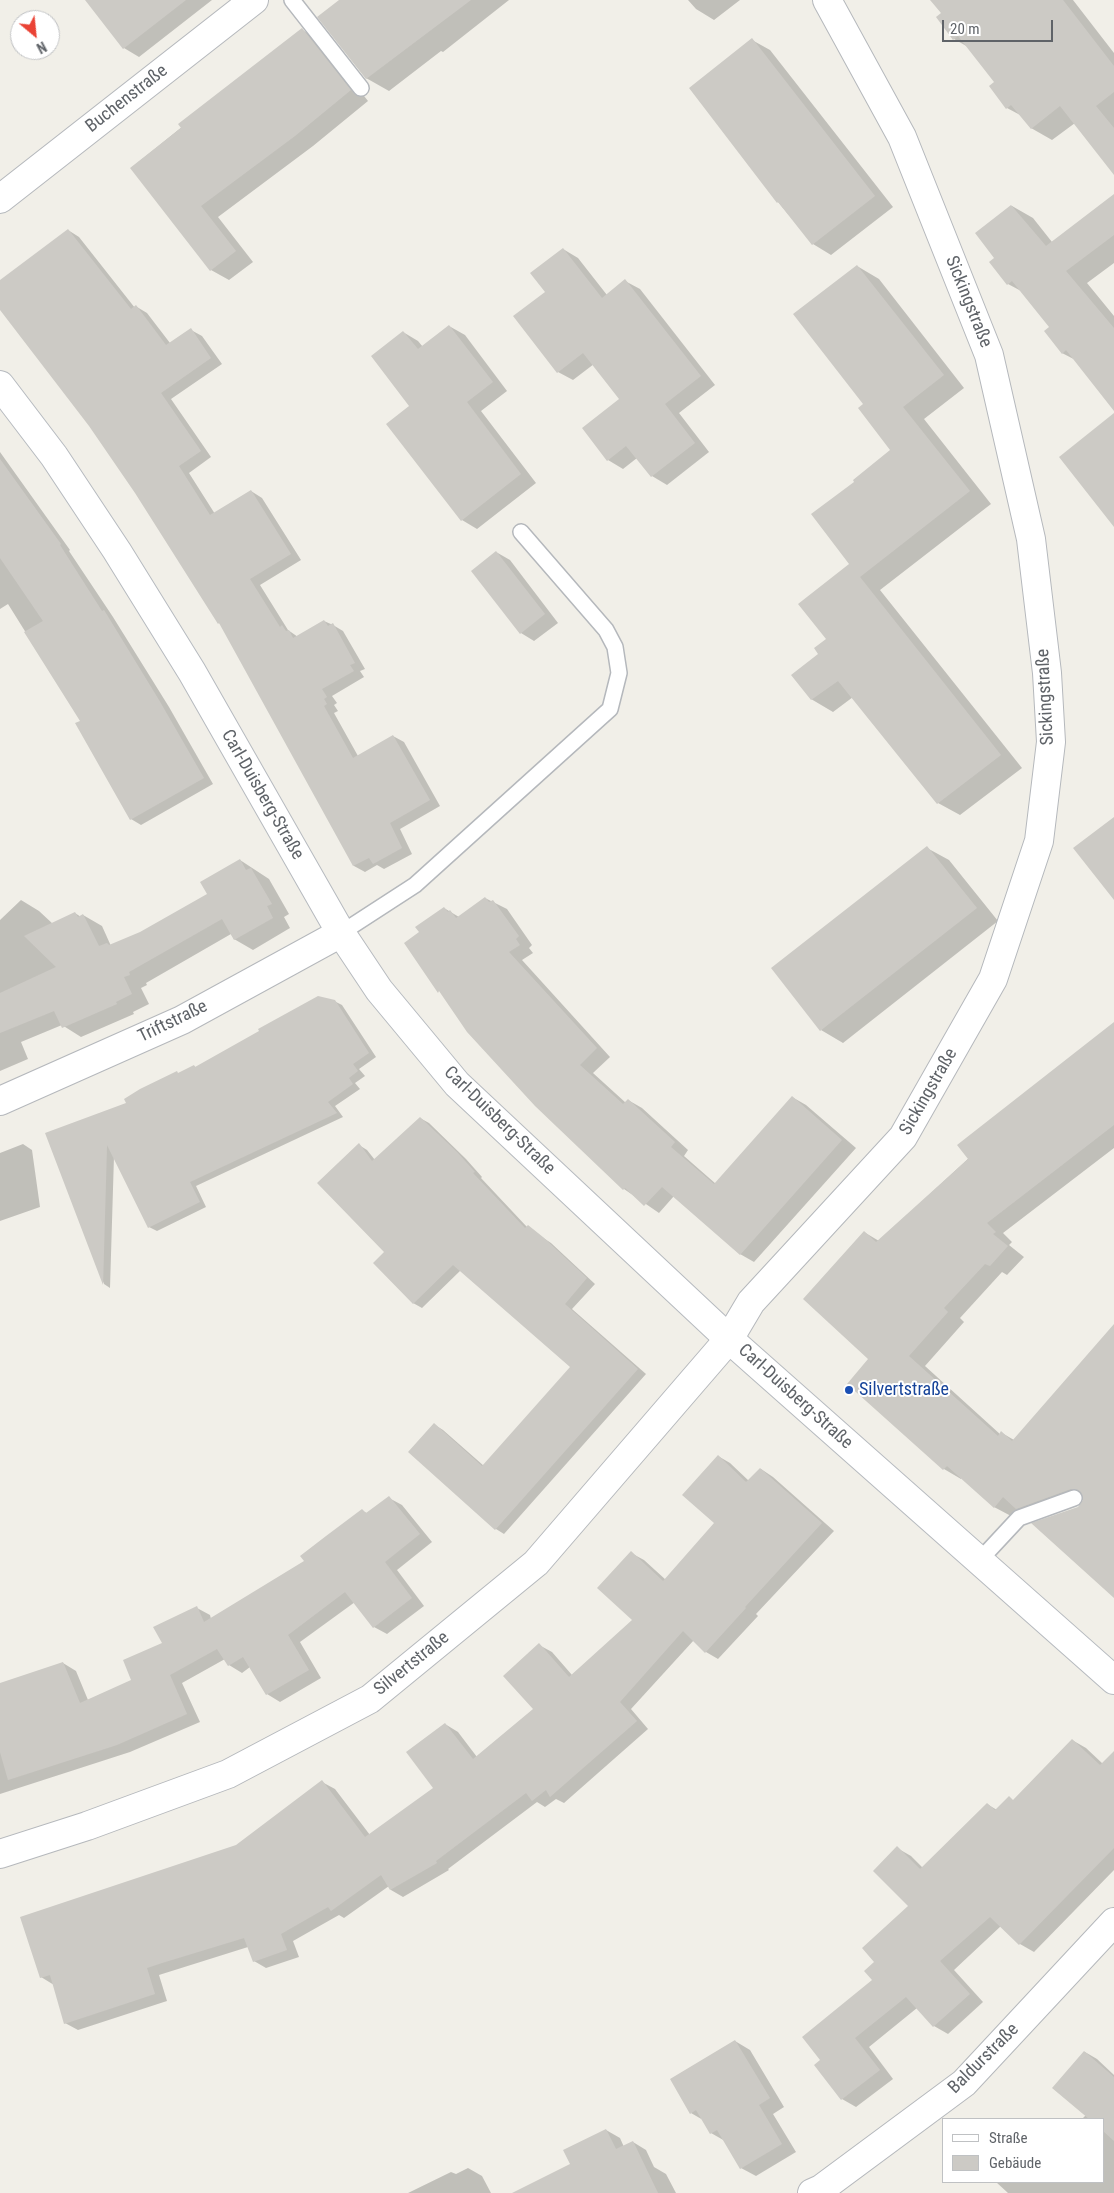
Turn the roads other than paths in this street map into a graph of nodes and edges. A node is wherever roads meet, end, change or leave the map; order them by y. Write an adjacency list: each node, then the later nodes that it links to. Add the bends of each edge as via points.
1 (254, 0): 5 (street, Buchenstraße)
2 (292, 0): 4 (lane)
3 (827, 0): 10 (street, Sickingstraße, via 902,137 989,355 1031,539 1047,673 1051,742 1039,841 993,980 903,1138 751,1302)
4 (361, 88)
5 (0, 199)
6 (0, 385): 8 (street, Carl-Duisberg-Straße, via 54,456 122,559 192,672)
7 (521, 532): 8 (lane, via 606,630 616,647 619,673 610,709 415,885)
8 (341, 932): 9 (street, Triftstraße, via 182,1020); 10 (street, Carl-Duisberg-Straße, via 380,990 457,1084)
9 (0, 1101)
10 (729, 1339): 12 (street, Carl-Duisberg-Straße); 14 (street, Silvertstraße, via 536,1563 370,1699 228,1774)
11 (1074, 1498): 12 (lane, via 1018,1518)
12 (979, 1561): 13 (street, Carl-Duisberg-Straße)
13 (1114, 1680)
14 (0, 1854)
15 (1114, 1922): 16 (street, Baldurstraße, via 964,2083)
16 (819, 2192)

